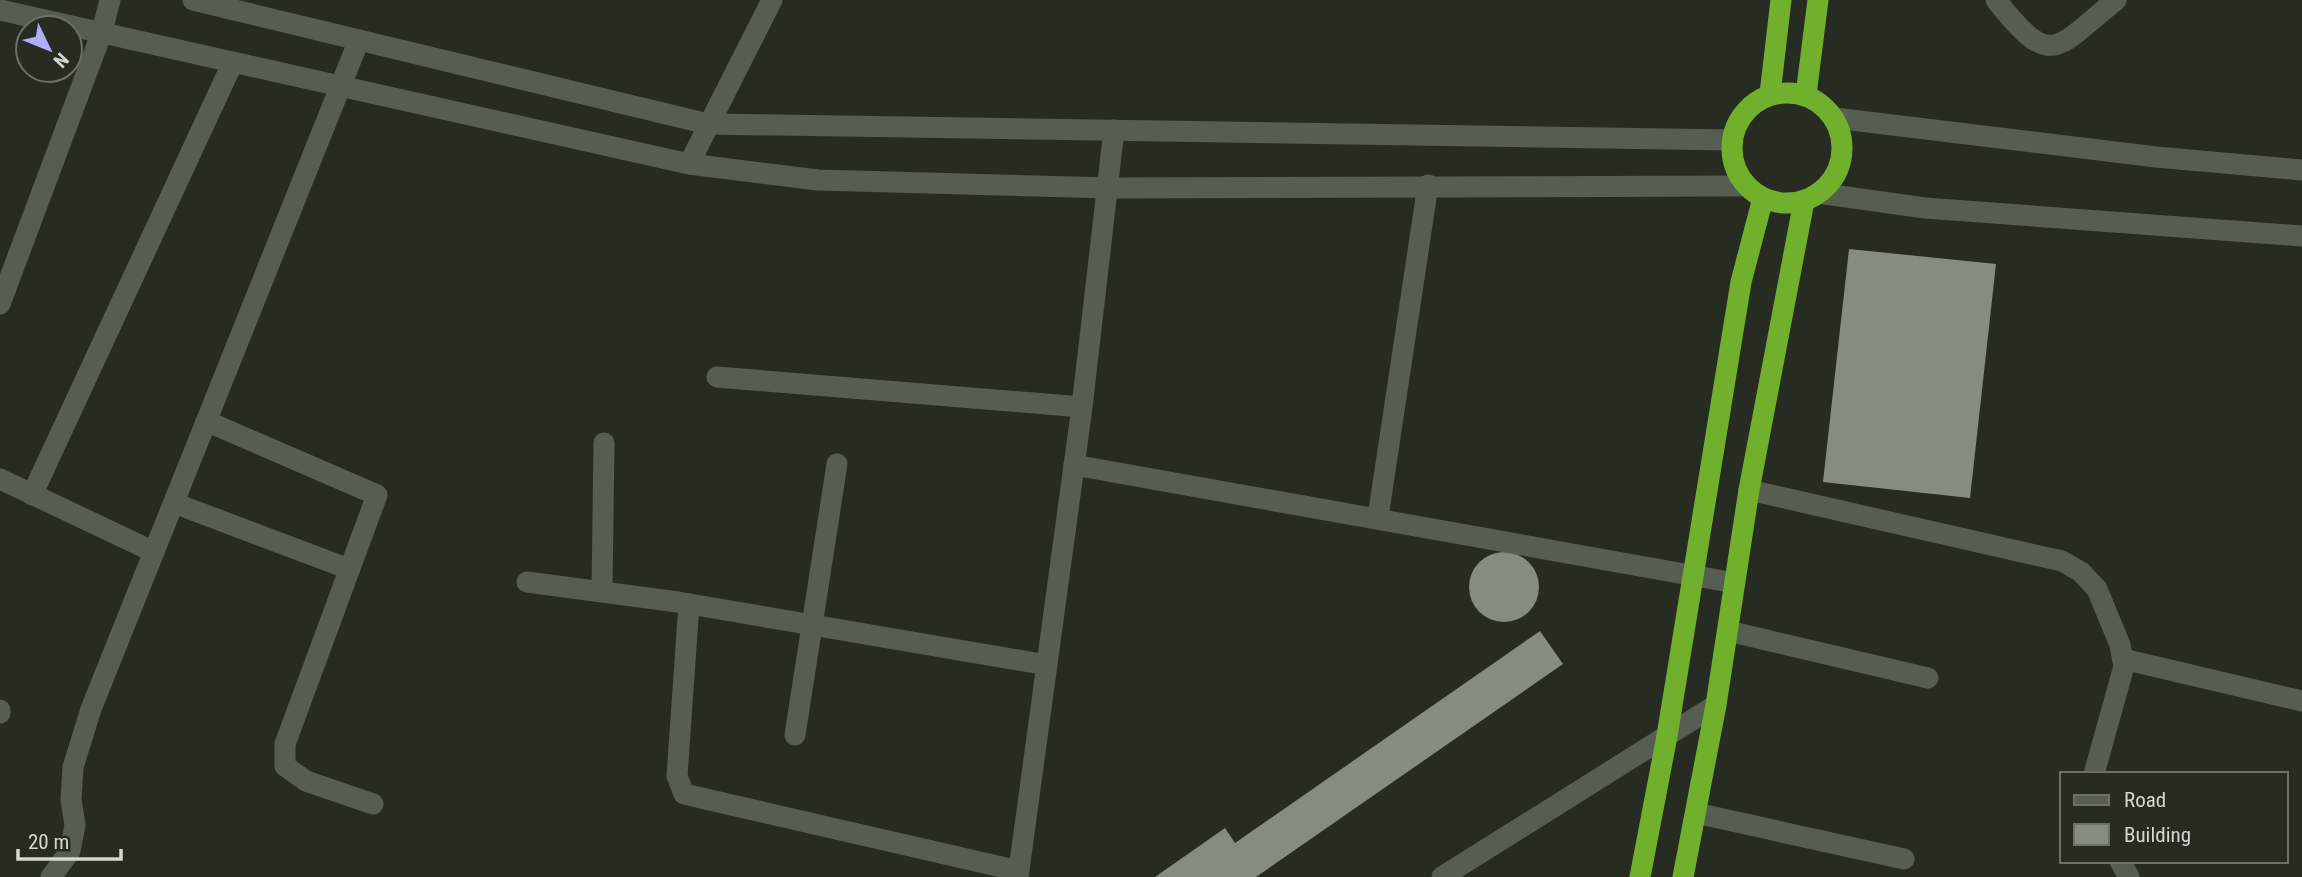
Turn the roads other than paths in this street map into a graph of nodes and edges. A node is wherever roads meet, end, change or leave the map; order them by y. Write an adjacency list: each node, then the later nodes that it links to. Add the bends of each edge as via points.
1 (110, 0): 9 (street)
2 (192, 0): 10 (street)
3 (772, 0): 16 (street)
4 (1781, 0): 13 (highway)
5 (1818, 0): 14 (highway)
6 (1996, 0): 7 (street, via 2035,43 2050,48 2063,43)
7 (2116, 0)
8 (0, 10): 9 (street)
9 (102, 32): 11 (street); 26 (street)
10 (359, 40): 12 (street); 16 (street)
11 (233, 62): 12 (street); 36 (street)
12 (341, 86): 19 (street); 30 (street)
13 (1770, 94): 14 (highway); 18 (highway, via 1744,111)
14 (1806, 95): 15 (highway)
15 (1835, 118): 20 (street); 24 (highway, via 1842,138 1841,159 1833,178)
16 (708, 124): 17 (street); 19 (street)
17 (1114, 130): 18 (street); 22 (street)
18 (1731, 140): 23 (highway, via 1733,165)
19 (689, 164): 22 (street, via 818,180)
20 (2302, 170)
21 (1427, 185): 22 (street); 23 (street); 38 (street)
22 (1110, 188): 29 (street)
23 (1754, 192): 24 (highway, via 1783,203); 41 (highway)
24 (1811, 197): 25 (street); 35 (highway)
25 (2302, 236)
26 (9, 254): 27 (street)
27 (0, 304)
28 (717, 377): 29 (street)
29 (1082, 407): 33 (street)
30 (206, 421): 37 (street); 40 (street, via 377,495)
31 (604, 443): 44 (street)
32 (837, 464): 46 (street)
33 (1074, 464): 38 (street); 49 (street)
34 (0, 479): 36 (street)
35 (1749, 490): 43 (highway); 48 (street, via 2062,561 2097,589)
36 (32, 495): 39 (street)
37 (174, 503): 39 (street); 40 (street)
38 (1378, 517): 41 (street)
39 (154, 552): 60 (street, via 91,709 73,767 75,825 69,851)
40 (349, 569): 56 (street, via 285,744 285,766 306,781)
41 (1693, 575): 43 (street); 54 (highway)
42 (527, 582): 44 (street)
43 (1735, 583): 47 (highway)
44 (602, 590): 45 (street)
45 (689, 604): 46 (street); 59 (street, via 677,776 684,794)
46 (814, 625): 49 (street); 53 (street)
47 (1728, 631): 50 (street); 52 (highway)
48 (2123, 659): 51 (street); 55 (street, via 2118,696)
49 (1047, 665): 59 (street)
50 (1928, 678)
51 (2302, 701)
52 (1716, 705): 54 (street); 57 (highway)
53 (795, 736)
54 (1667, 736): 61 (street); 62 (highway)
55 (2095, 772)
56 (373, 804)
57 (1696, 813): 58 (street); 63 (highway)
58 (1904, 859)
59 (1018, 874)
60 (51, 877)
61 (1442, 877)
62 (1640, 877)
63 (1684, 877)

